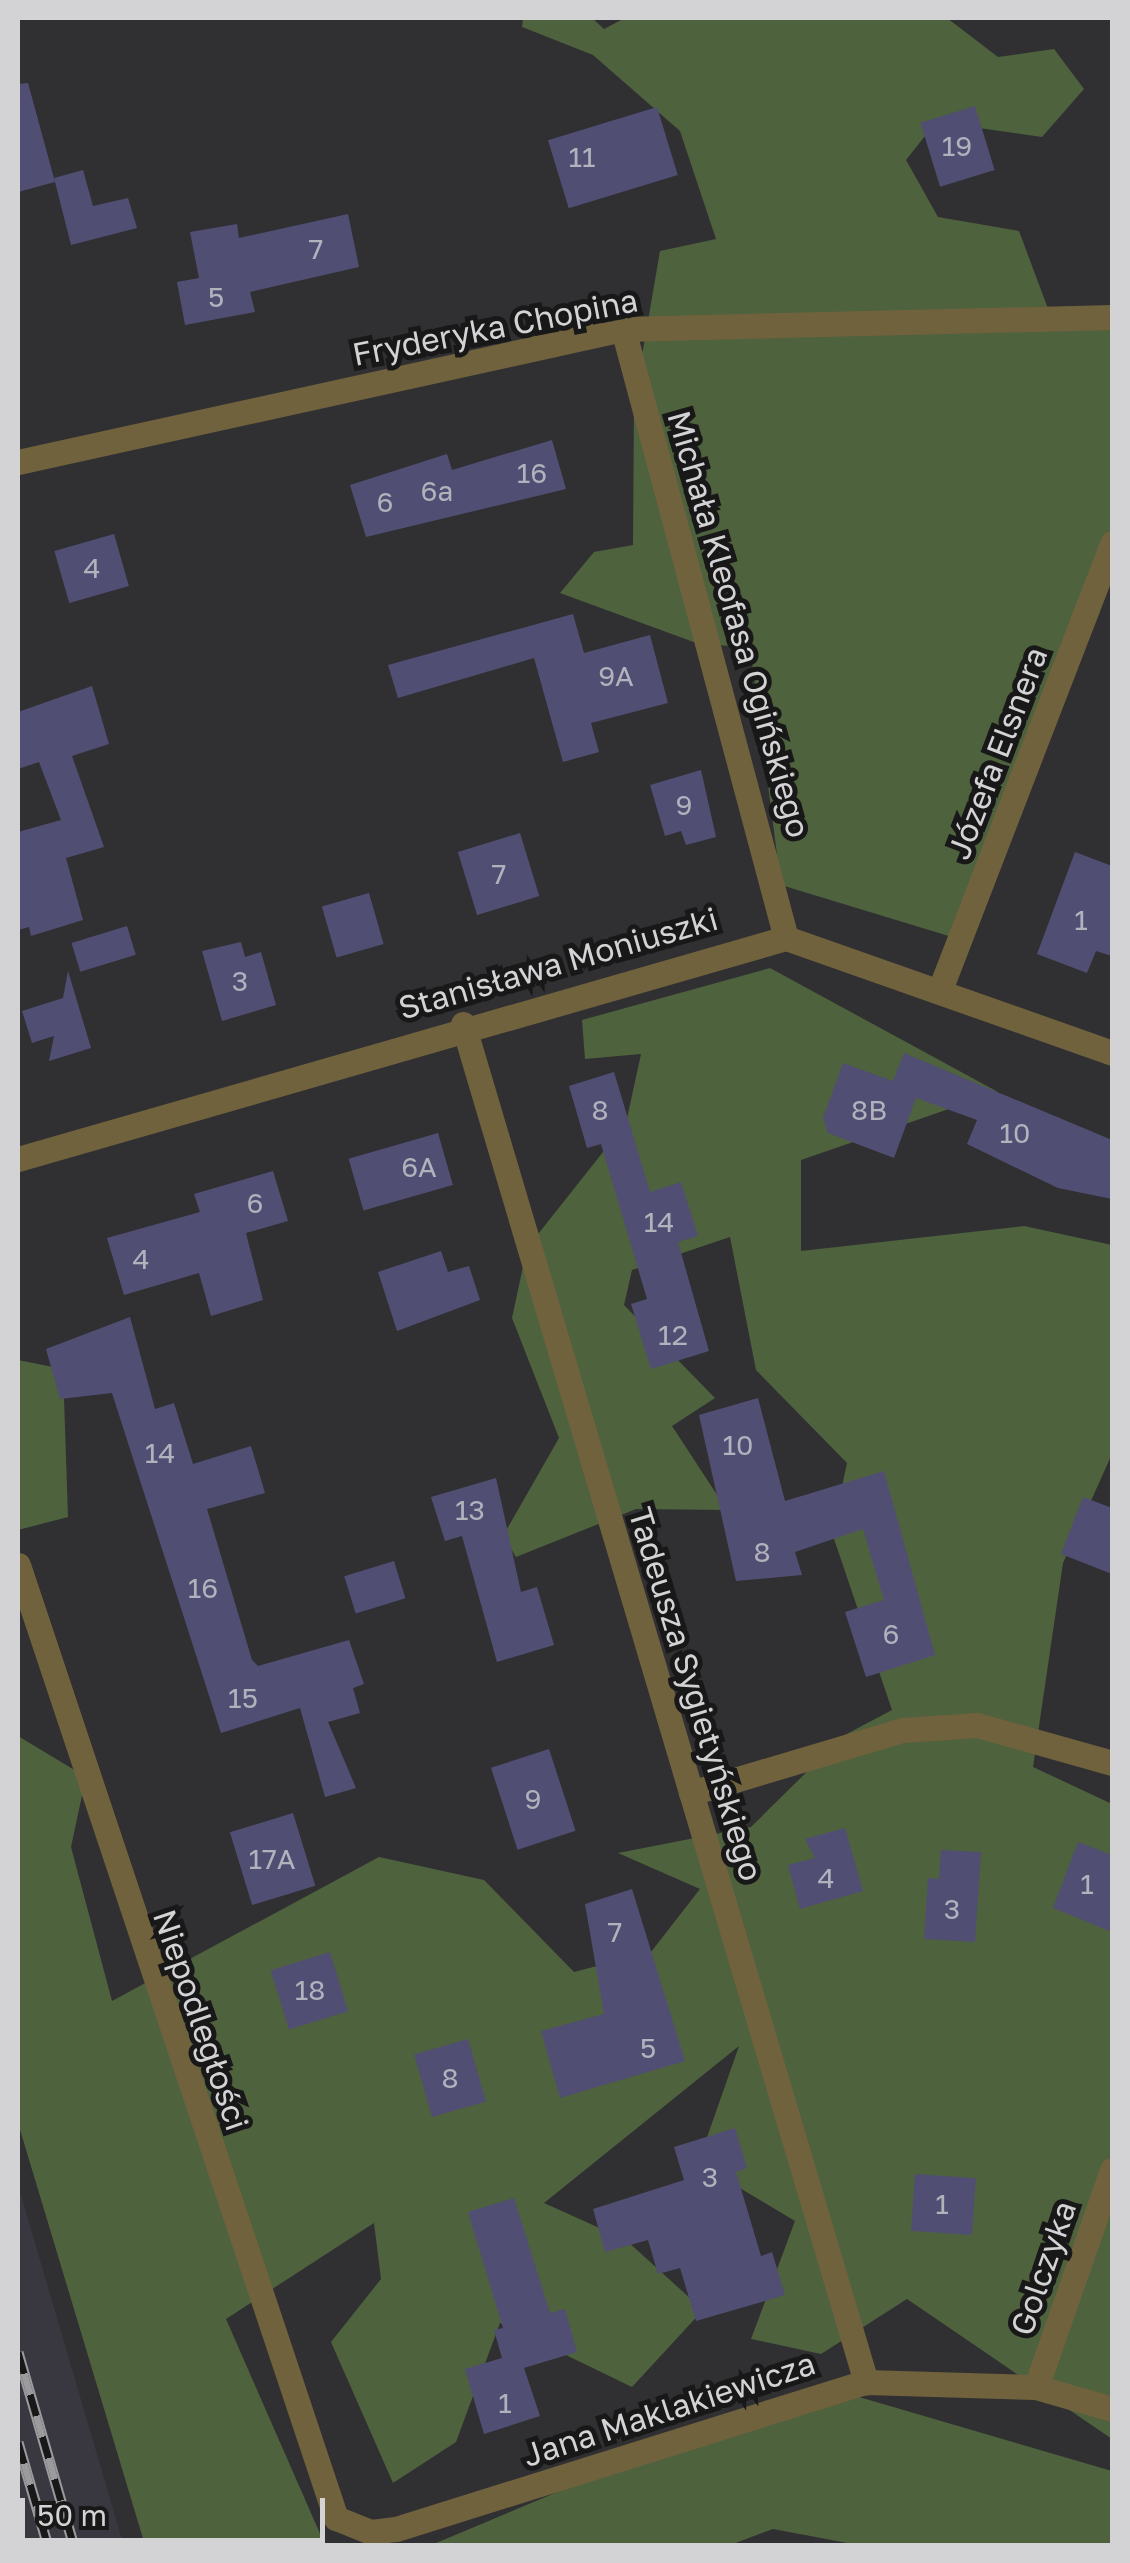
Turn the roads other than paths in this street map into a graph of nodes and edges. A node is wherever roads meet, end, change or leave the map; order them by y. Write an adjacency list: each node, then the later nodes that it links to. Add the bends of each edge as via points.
1 (1112, 317): 2 (street, Fryderyka Chopina)
2 (623, 329): 3 (street, Fryderyka Chopina); 5 (street, Michała Kleofasa Ogińskiego)
3 (18, 462)
4 (1112, 542): 6 (street, Józefa Elsnera)
5 (786, 938): 6 (street); 7 (street, Stanisława Moniuszki)
6 (941, 987): 8 (street)
7 (463, 1024): 9 (street, Stanisława Moniuszki); 12 (street, Tadeusza Sygietyńskiego)
8 (1112, 1052)
9 (18, 1159)
10 (18, 1565): 17 (street, Niepodległości)
11 (1112, 1762): 12 (street, via 1008,1731 940,1727)
12 (692, 1793): 14 (street, Tadeusza Sygietyńskiego)
13 (1112, 2170): 15 (street, Golczyka)
14 (866, 2382): 15 (street, Jana Maklakiewicza); 17 (street, Jana Maklakiewicza, via 758,2409 396,2530 354,2528)
15 (1036, 2387): 16 (street, Jana Maklakiewicza)
16 (1112, 2409)
17 (322, 2497)

